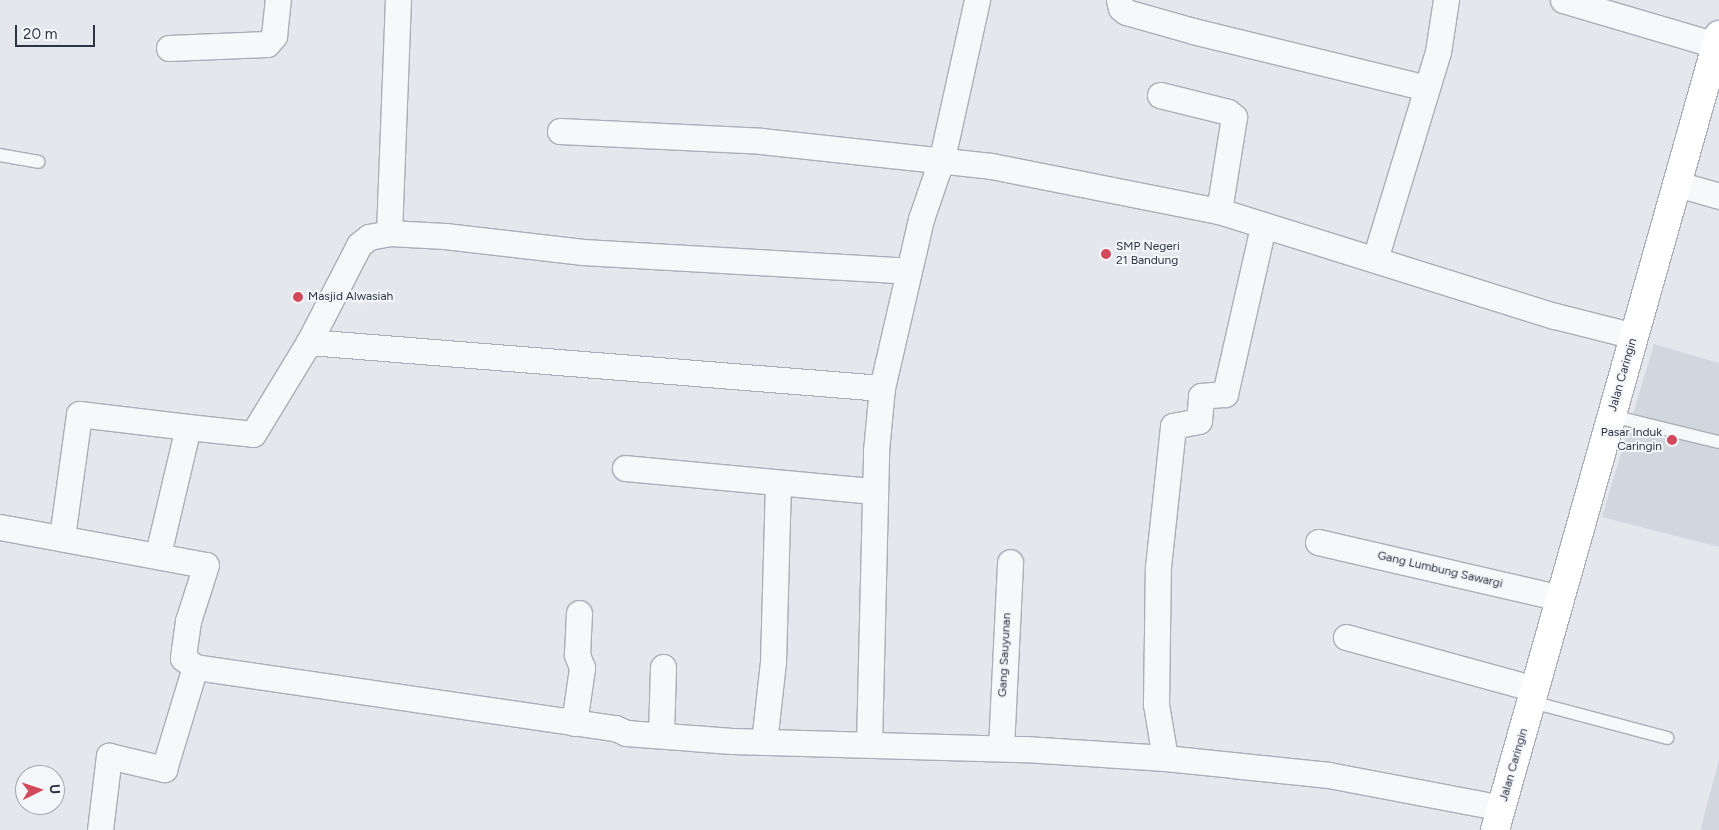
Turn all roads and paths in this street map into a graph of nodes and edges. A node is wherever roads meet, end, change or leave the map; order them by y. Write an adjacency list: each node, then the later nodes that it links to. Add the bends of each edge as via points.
1 (278, 0): 8 (street, via 274,36 267,44)
2 (398, 0): 19 (street)
3 (977, 0): 13 (street)
4 (1119, 0): 9 (street, via 1126,12)
5 (1446, 0): 9 (street, via 1438,52)
6 (1563, 0): 7 (street)
7 (1718, 40): 15 (main road, Jalan Caringin)
8 (169, 48)
9 (1426, 88): 20 (street)
10 (1160, 95): 17 (street, via 1228,112 1234,117)
11 (560, 131): 13 (street, via 761,141)
12 (0, 154): 14 (lane)
13 (942, 158): 17 (street); 21 (street)
14 (38, 162)
15 (1677, 184): 16 (street); 22 (main road, Jalan Caringin)
16 (1719, 196)
17 (1219, 211): 18 (street)
18 (1263, 227): 20 (street); 48 (street, via 1225,394 1201,396 1199,421 1173,426 1158,577 1156,704)
19 (389, 234): 21 (street, via 445,236 583,252); 23 (street, via 362,240)
20 (1376, 259): 22 (street, via 1555,316)
21 (908, 271): 24 (street)
22 (1634, 336): 25 (main road, Jalan Caringin)
23 (309, 342): 24 (street); 26 (street, via 253,434)
24 (882, 388): 30 (street)
25 (1612, 416): 27 (lane); 36 (main road, Jalan Caringin)
26 (188, 427): 32 (street, via 79,414); 34 (street)
27 (1719, 442)
28 (625, 468): 29 (street)
29 (778, 484): 30 (street); 45 (street, via 773,662)
30 (875, 491): 46 (street)
31 (0, 527): 32 (street)
32 (62, 538): 34 (street)
33 (1318, 542): 36 (street, Gang Lumbung Sawargi)
34 (158, 554): 39 (street, via 206,565 188,621 184,650 184,658)
35 (1010, 562): 47 (street, Gang Sauyunan)
36 (1561, 598): 41 (main road, Jalan Caringin)
37 (579, 613): 42 (street, via 577,654 582,668)
38 (1346, 637): 41 (street)
39 (195, 667): 42 (street); 50 (street, via 164,769 109,756)
40 (663, 667): 43 (street)
41 (1533, 696): 44 (lane); 49 (main road, Jalan Caringin)
42 (574, 723): 43 (street, via 615,728 626,733)
43 (661, 735): 45 (street)
44 (1667, 738)
45 (764, 742): 46 (street)
46 (869, 744): 47 (street)
47 (1001, 748): 48 (street)
48 (1166, 758): 49 (street, via 1329,774)
49 (1499, 819)
50 (100, 830)

